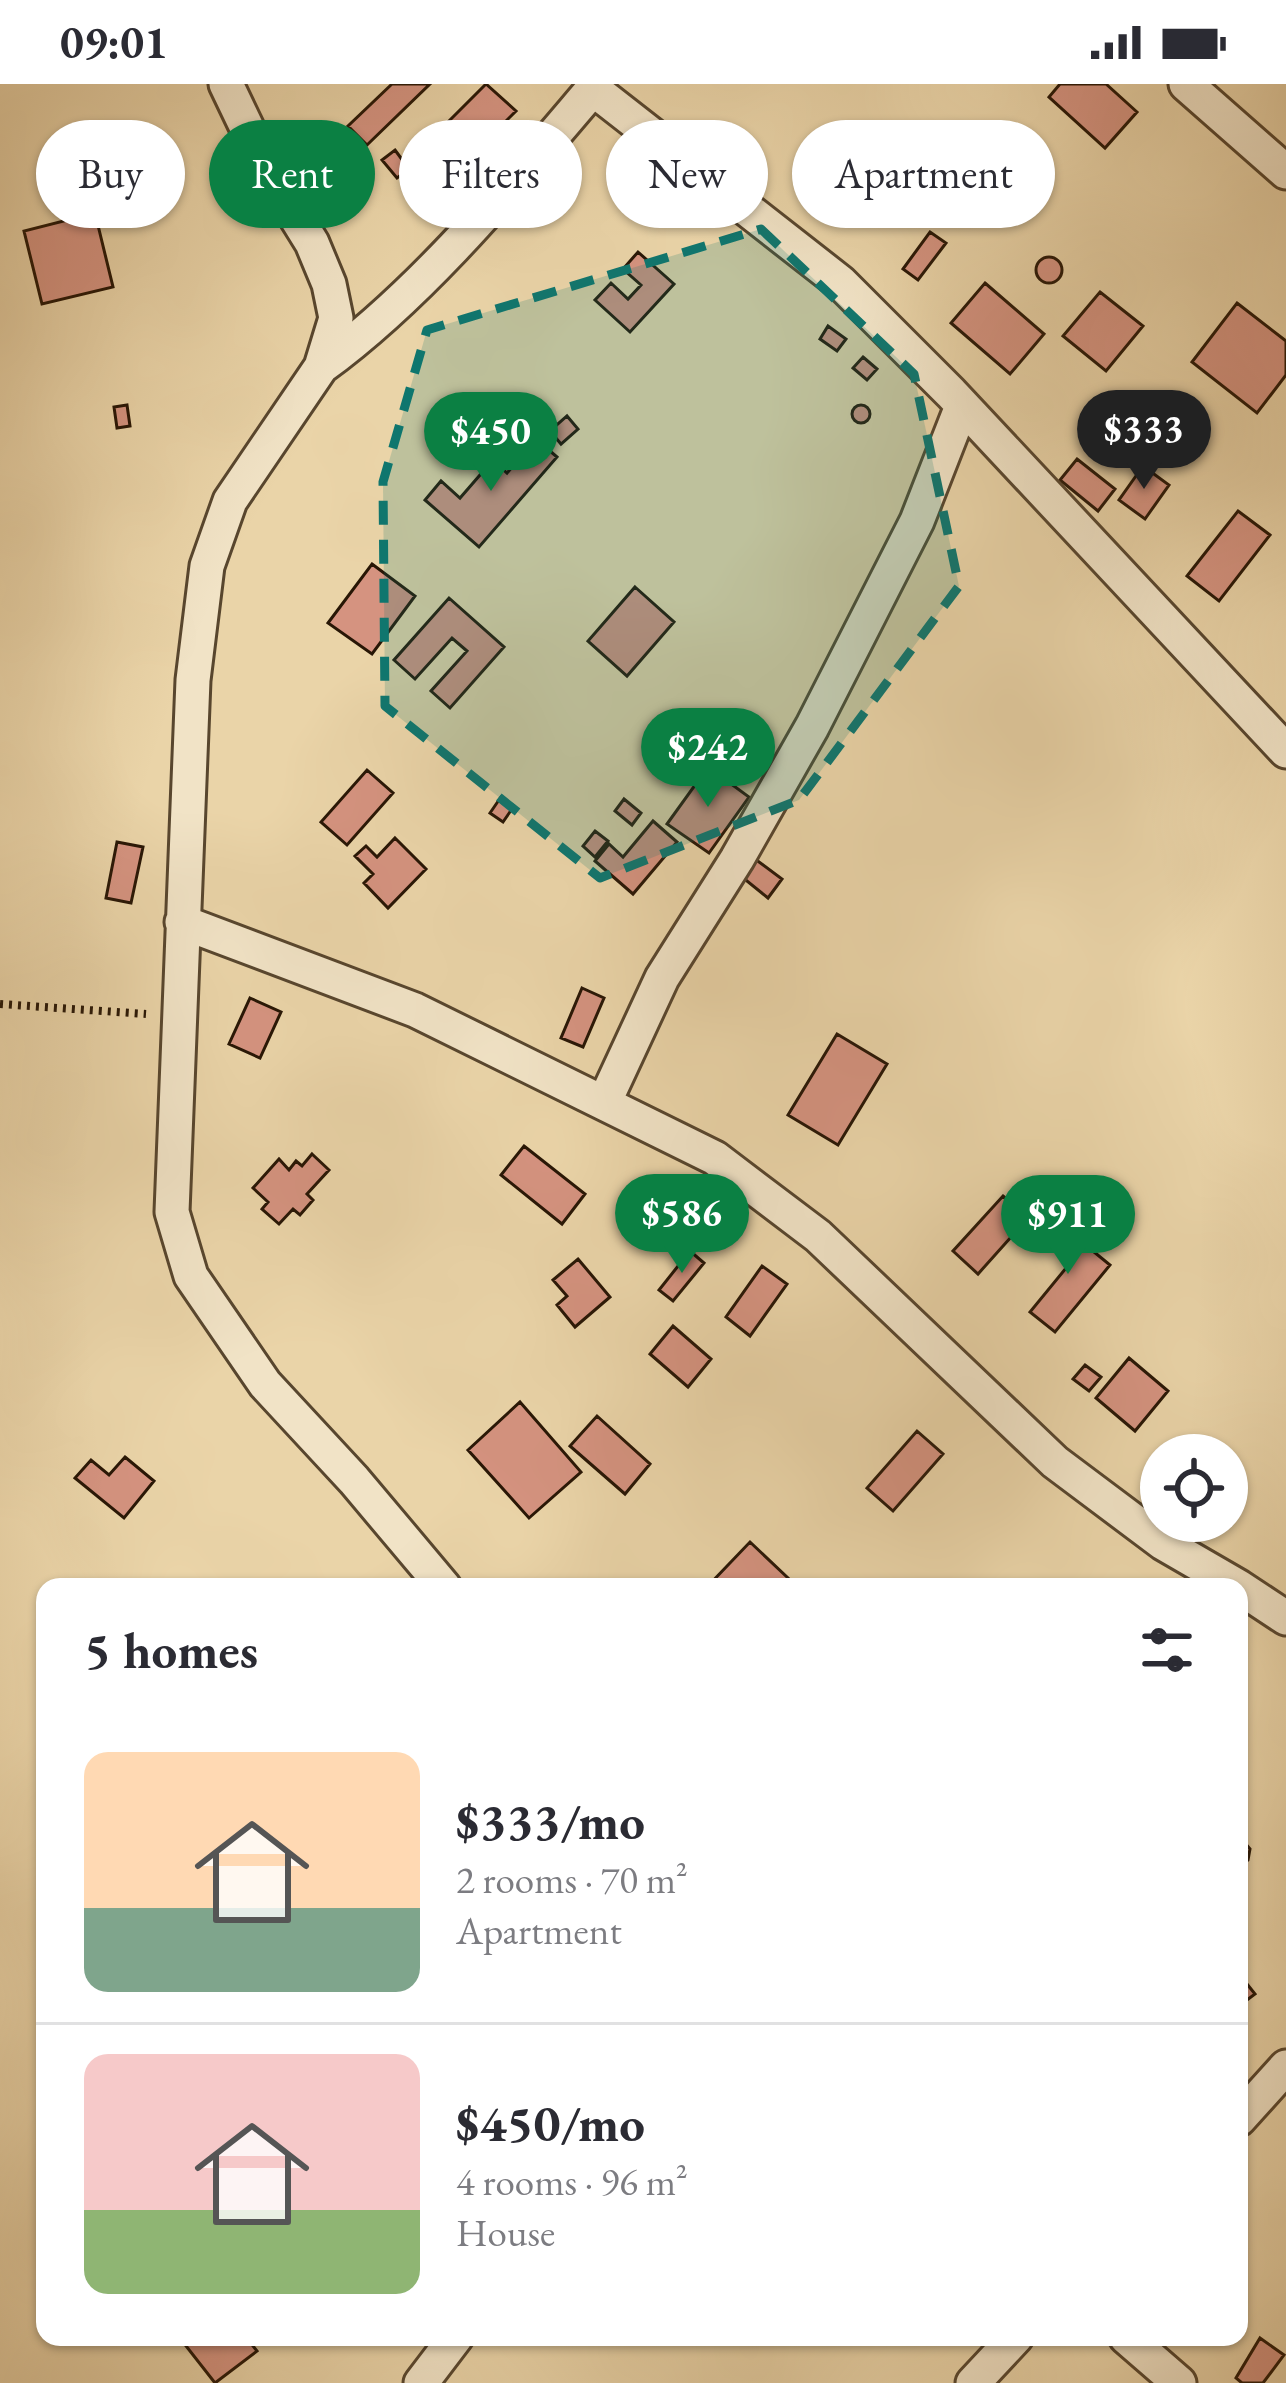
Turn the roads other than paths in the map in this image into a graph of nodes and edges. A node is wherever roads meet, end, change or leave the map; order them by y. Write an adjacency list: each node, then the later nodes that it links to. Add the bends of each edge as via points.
1 (226, 84): 5 (street, via 329,284 336,318)
2 (1186, 84): 4 (street)
3 (595, 87): 5 (street, via 404,295); 6 (street, via 840,282)
4 (1286, 172)
5 (320, 367): 8 (street, via 230,501 207,566)
6 (962, 406): 7 (street); 9 (street, via 917,520 812,727 662,977)
7 (1286, 751)
8 (182, 922): 9 (street, via 415,1010); 10 (street, via 172,1212 190,1276 265,1384)
9 (604, 1102): 11 (street, via 716,1159 818,1235 1055,1462 1163,1544)
10 (436, 1578)
11 (1223, 1578)
12 (1248, 1593): 13 (street)
13 (1286, 1618)
14 (1286, 2067): 15 (street)
15 (1248, 2109)
16 (449, 2346): 19 (street)
17 (1008, 2346): 20 (street)
18 (1136, 2346): 21 (street)
19 (421, 2383)
20 (974, 2383)
21 (1179, 2383)

